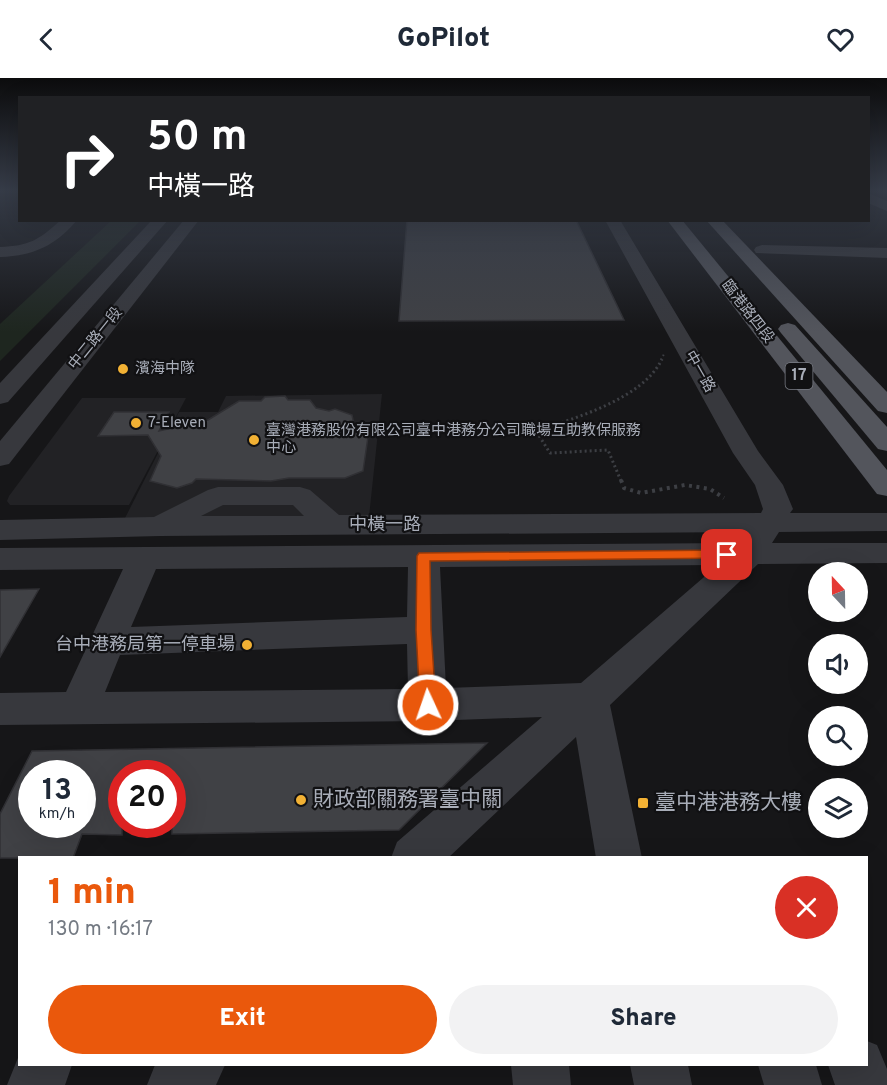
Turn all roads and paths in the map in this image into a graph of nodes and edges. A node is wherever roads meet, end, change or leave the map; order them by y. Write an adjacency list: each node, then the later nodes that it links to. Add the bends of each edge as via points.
1 (51, 238): 11 (street, via 45,244 48,247 31,260)
2 (145, 238): 14 (street, 中二路一段)
3 (177, 238): 17 (street, 中二路一段)
4 (622, 238): 13 (street, 中一路)
5 (688, 238): 18 (main road, 臨港路四段 / 17)
6 (709, 238): 16 (main road, 臨港路四段 / 17)
7 (730, 238): 15 (main road, 臨港路四段 / 17)
8 (750, 238): 9 (main road)
9 (762, 250): 10 (street); 12 (main road)
10 (887, 253)
11 (3, 262)
12 (827, 315)
13 (688, 352): 19 (path, via 664,353 654,372 621,396 584,415 536,431 550,453 608,450 624,488 641,493 685,485 710,489); 21 (street, 中一路, via 769,485 778,509)
14 (0, 397)
15 (887, 406)
16 (887, 444)
17 (0, 458)
18 (887, 488)
19 (724, 498)
20 (887, 522): 21 (street, 中橫一路)
21 (770, 524): 22 (street, 中橫一路); 23 (street)
22 (0, 530)
23 (750, 554): 24 (street, 中橫一路); 25 (street, 中橫一路); 30 (street)
24 (887, 554)
25 (424, 556): 26 (street, 中橫一路); 28 (street)
26 (144, 558): 27 (street, 中橫一路); 29 (street)
27 (0, 559)
28 (423, 630): 29 (street); 31 (street)
29 (108, 642): 32 (street)
30 (589, 699): 31 (street); 34 (street); 35 (street)
31 (428, 705): 32 (street)
32 (80, 707): 33 (street)
33 (0, 709)
34 (416, 856)
35 (619, 856)
36 (43, 1066): 42 (street)
37 (195, 1066): 43 (street)
38 (540, 1066): 44 (street)
39 (659, 1066): 45 (street)
40 (786, 1066): 46 (street)
41 (857, 1066): 47 (street)
42 (36, 1085)
43 (176, 1085)
44 (542, 1085)
45 (663, 1085)
46 (793, 1085)
47 (864, 1085)

